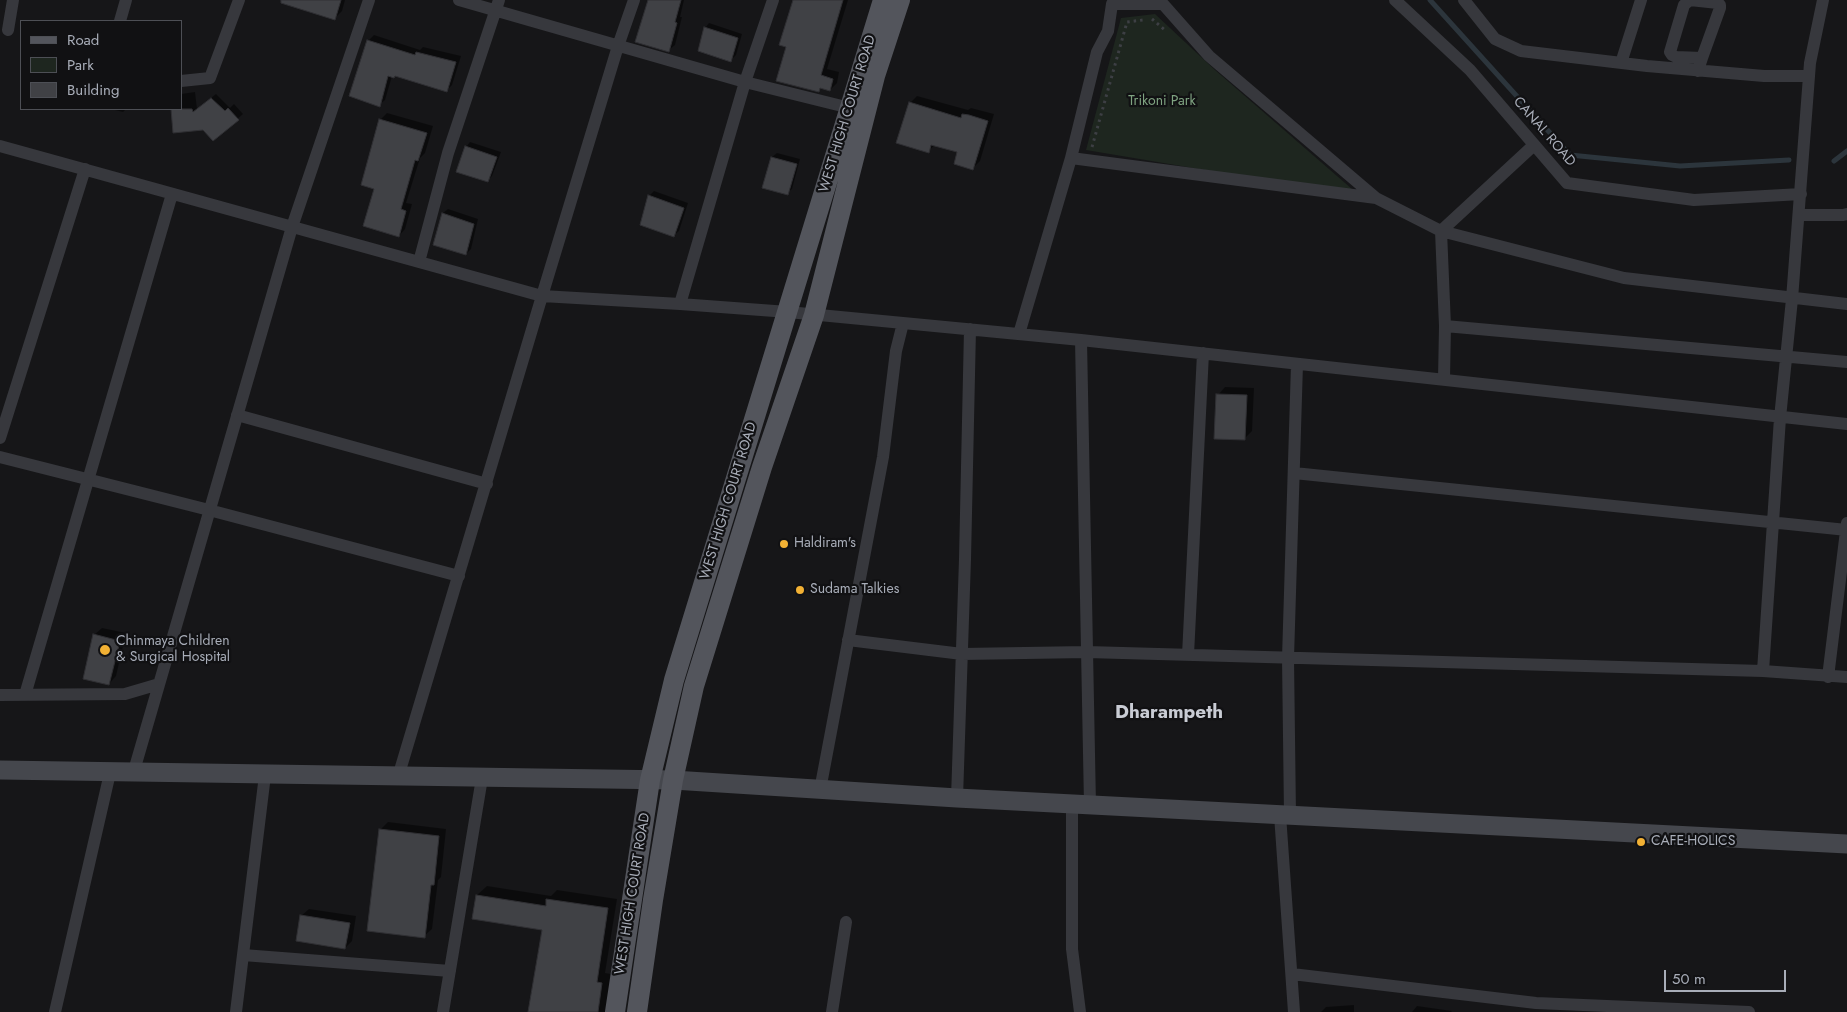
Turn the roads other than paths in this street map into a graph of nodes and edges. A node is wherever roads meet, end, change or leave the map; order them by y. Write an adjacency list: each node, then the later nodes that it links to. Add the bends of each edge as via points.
1 (13, 0): 16 (street)
2 (126, 0): 15 (street)
3 (239, 0): 23 (street, via 210,78)
4 (369, 0): 35 (street)
5 (459, 0): 14 (street)
6 (634, 0): 18 (street)
7 (773, 0): 24 (street)
8 (883, 0): 25 (main road, WEST HIGH COURT ROAD)
9 (900, 0): 43 (main road, WEST HIGH COURT ROAD, via 875,76)
10 (1395, 0): 26 (street, CANAL ROAD, via 1470,70)
11 (1464, 0): 20 (street, via 1495,39 1521,51)
12 (1641, 0): 20 (street)
13 (1822, 0): 22 (street)
14 (497, 6): 18 (street); 37 (street, via 448,153)
15 (120, 20)
16 (4, 29): 17 (street)
17 (20, 34)
18 (618, 46): 24 (street); 38 (street)
19 (1702, 58): 19 (street, via 1720,5 1690,0 1684,5 1670,52 1676,56); 21 (street)
20 (1621, 63): 21 (street)
21 (1698, 70): 22 (street)
22 (1809, 76): 31 (street)
23 (182, 81)
24 (745, 82): 25 (street); 40 (street)
25 (850, 108): 42 (main road, WEST HIGH COURT ROAD)
26 (1534, 144): 31 (street, CANAL ROAD, via 1567,183 1694,200); 36 (street)
27 (0, 146): 29 (street)
28 (1071, 158): 32 (street); 32 (street, via 1098,52 1108,31 1112,4 1163,4 1209,56); 47 (street)
29 (85, 169): 30 (street); 57 (street)
30 (172, 194): 35 (street); 60 (street)
31 (1801, 194): 34 (street)
32 (1376, 198): 36 (street)
33 (1847, 214): 34 (street)
34 (1799, 215): 39 (street)
35 (292, 227): 37 (street); 54 (street)
36 (1441, 231): 39 (street, via 1624,278); 45 (street)
37 (419, 262): 38 (street)
38 (542, 296): 40 (street); 61 (street)
39 (1792, 299): 41 (street); 50 (street)
40 (680, 304): 42 (street)
41 (1847, 304)
42 (788, 312): 43 (street); 83 (main road, WEST HIGH COURT ROAD, via 674,680)
43 (814, 315): 44 (street); 84 (main road, WEST HIGH COURT ROAD, via 762,467 697,676)
44 (904, 323): 46 (street); 66 (street, via 896,350 883,457)
45 (1445, 326): 50 (street); 53 (street)
46 (970, 329): 47 (street); 68 (street)
47 (1018, 334): 48 (street)
48 (1081, 340): 49 (street); 67 (street)
49 (1203, 353): 52 (street); 69 (street)
50 (1786, 356): 51 (street); 55 (street)
51 (1847, 362)
52 (1297, 364): 53 (street); 59 (street)
53 (1444, 379): 55 (street)
54 (237, 415): 61 (street); 62 (street)
55 (1780, 418): 56 (street); 63 (street)
56 (1847, 424)
57 (0, 438)
58 (0, 458): 60 (street)
59 (1294, 474): 63 (street); 70 (street)
60 (89, 480): 62 (street); 76 (street)
61 (487, 484): 65 (street)
62 (209, 510): 65 (street); 74 (street)
63 (1773, 522): 64 (street); 71 (street)
64 (1847, 528): 72 (street)
65 (459, 576): 81 (street)
66 (848, 640): 68 (street); 85 (street)
67 (1087, 652): 68 (street); 69 (street); 87 (street)
68 (962, 654): 86 (street)
69 (1188, 655): 70 (street)
70 (1288, 658): 71 (street); 88 (street)
71 (1763, 671): 72 (street)
72 (1828, 676): 73 (street)
73 (1847, 677)
74 (159, 684): 76 (street, via 124,694); 79 (street)
75 (0, 695): 76 (street)
76 (25, 695)
77 (0, 770): 78 (street)
78 (110, 773): 79 (street); 95 (street)
79 (133, 774): 80 (street)
80 (265, 775): 81 (street); 91 (street)
81 (398, 777): 82 (street)
82 (482, 778): 83 (street); 92 (street)
83 (650, 780): 84 (street); 98 (main road, WEST HIGH COURT ROAD)
84 (673, 780): 85 (street); 99 (main road, WEST HIGH COURT ROAD)
85 (820, 790): 86 (street)
86 (957, 798): 87 (street)
87 (1081, 805): 88 (street); 101 (street, via 1072,948)
88 (1285, 815): 89 (street); 93 (street)
89 (1847, 844)
90 (846, 922): 100 (street)
91 (243, 955): 92 (street); 96 (street)
92 (450, 971): 97 (street)
93 (1292, 974): 94 (street); 102 (street)
94 (1536, 1008): 103 (street)
95 (55, 1012)
96 (236, 1012)
97 (443, 1012)
98 (614, 1012)
99 (637, 1012)
100 (832, 1012)
101 (1080, 1012)
102 (1294, 1012)
103 (1749, 1012)

